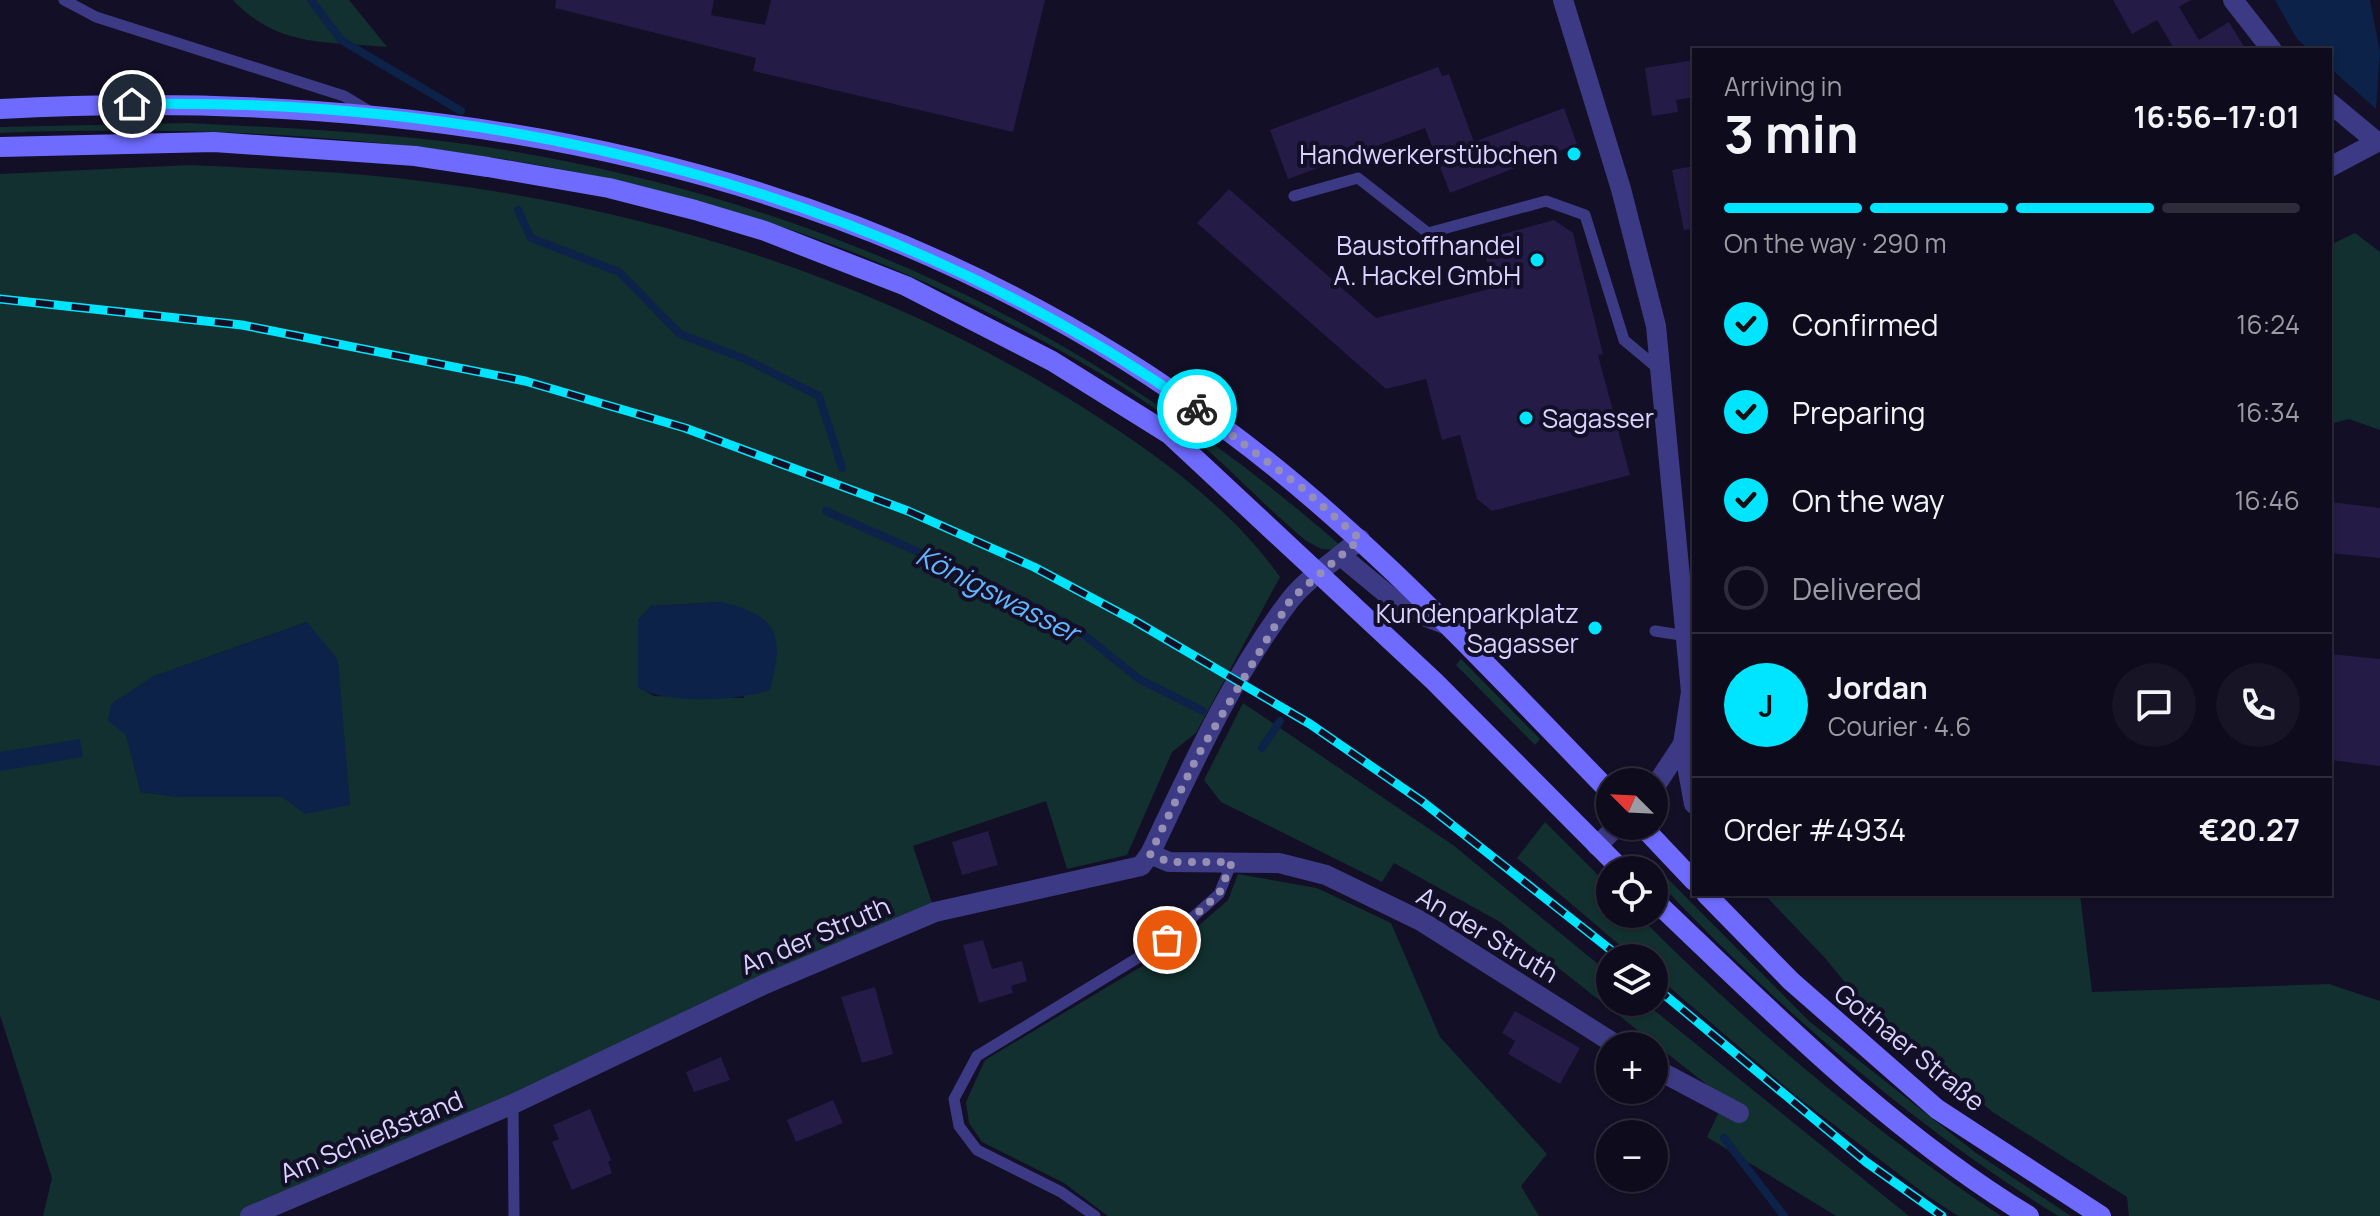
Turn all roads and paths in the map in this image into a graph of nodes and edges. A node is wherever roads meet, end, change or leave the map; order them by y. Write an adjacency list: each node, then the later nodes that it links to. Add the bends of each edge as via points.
1 (64, 0): 4 (lane)
2 (1563, 0): 13 (street, via 1640,256)
3 (2233, 0): 5 (street)
4 (80, 4): 8 (lane, via 96,17 344,96)
5 (2270, 48)
6 (2332, 105): 9 (street)
7 (0, 109): 8 (main road, via 162,104)
8 (377, 115): 14 (main road, via 543,137 684,168 919,252 1004,292 1158,382 1223,427)
9 (2379, 143): 11 (street)
10 (0, 147): 16 (main road, via 214,142 415,156 609,188 765,231 981,321 1138,413 1169,434)
11 (2332, 166)
12 (1294, 196): 13 (lane, via 1358,178 1428,233 1546,201 1585,215 1624,340)
13 (1661, 372): 19 (street)
14 (1360, 539): 15 (street); 17 (main road)
15 (1341, 556): 16 (street); 17 (street, via 1405,609)
16 (1321, 573): 26 (main road); 27 (street, via 1291,599 1239,681)
17 (1453, 627): 22 (main road)
18 (1655, 631): 19 (lane)
19 (1687, 636): 20 (street, via 1691,692)
20 (1683, 744): 21 (street); 23 (street)
21 (1667, 768)
22 (1596, 777)
23 (1692, 793)
24 (1603, 840): 26 (street)
25 (1655, 840): 30 (main road, Gothaer Straße)
26 (1597, 846): 28 (main road)
27 (1150, 854): 29 (street, An der Struth, via 1169,862); 35 (street, An der Struth, via 1141,866 935,912 765,984)
28 (1607, 856)
29 (1232, 862): 33 (street, An der Struth, via 1290,866 1367,894 1421,921); 39 (lane, via 1219,894 1167,940 977,1056 954,1099 959,1126 977,1150 1061,1192)
30 (1692, 879)
31 (1708, 896): 41 (main road, Gothaer Straße, via 1791,981 1937,1109)
32 (1668, 913): 40 (main road, via 1804,1042 1925,1143)
33 (1596, 1032)
34 (1668, 1075): 36 (street)
35 (513, 1104): 37 (street, Am Schießstand); 38 (lane)
36 (1739, 1113)
37 (250, 1216)
38 (514, 1216)
39 (1095, 1216)
40 (2029, 1216)
41 (2101, 1216)

